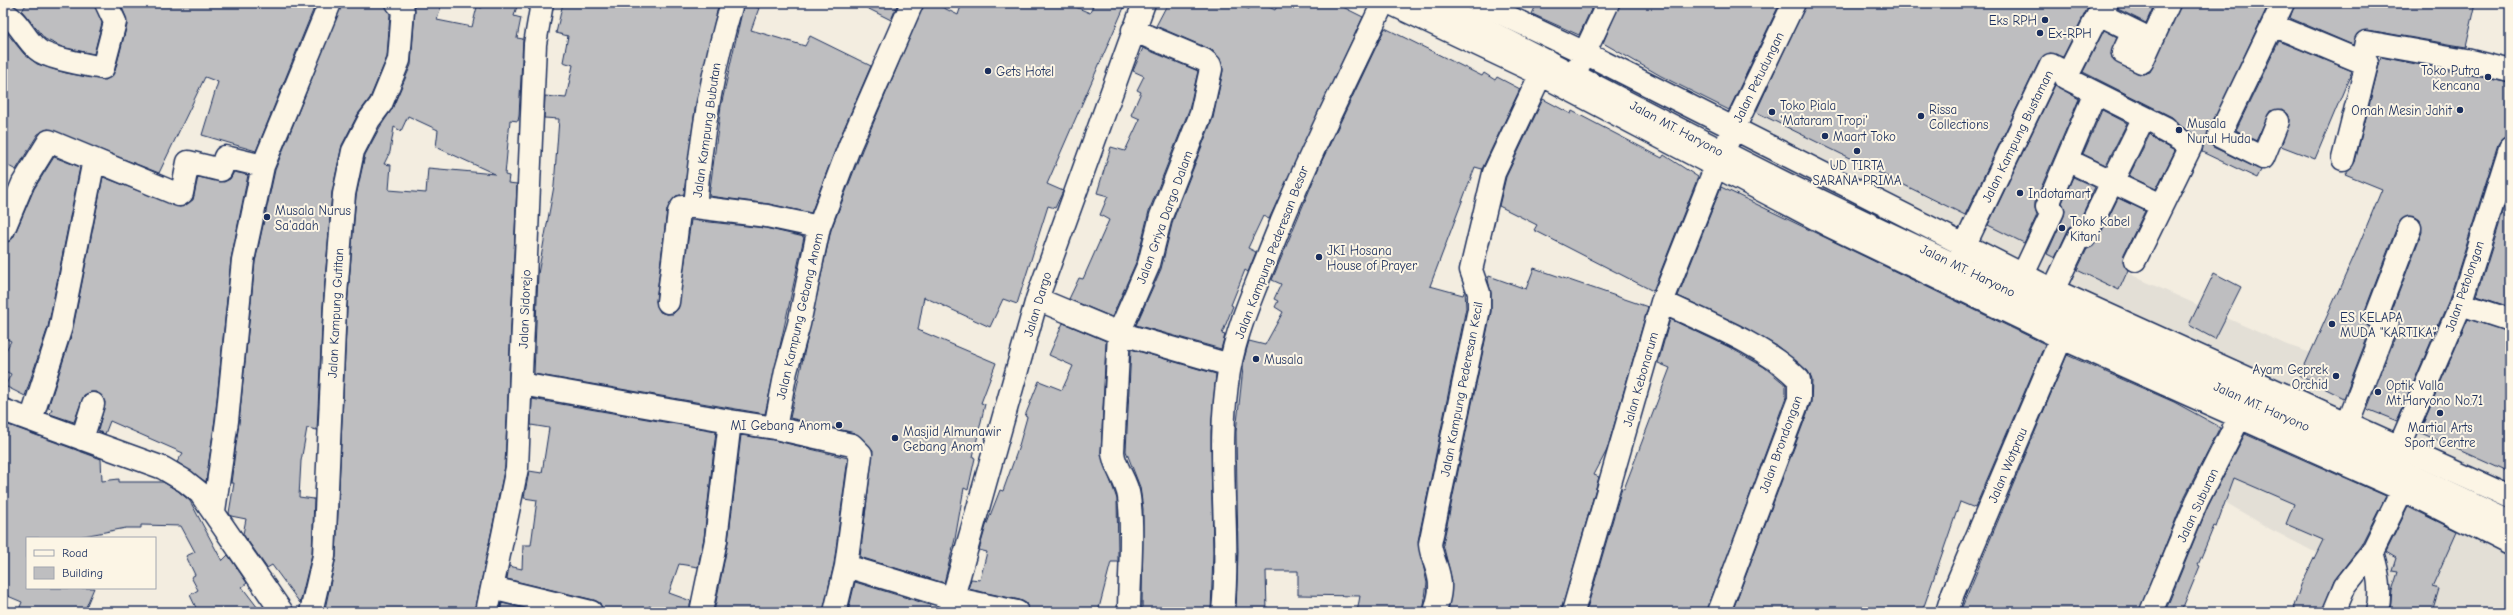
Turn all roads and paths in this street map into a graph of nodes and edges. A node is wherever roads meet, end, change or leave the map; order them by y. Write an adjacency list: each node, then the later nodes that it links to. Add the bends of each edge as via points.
1 (106, 3): 17 (street, via 115,22 103,68 44,54 35,47 12,17)
2 (330, 3): 35 (street)
3 (397, 3): 75 (street, Jalan Kampung Gutitan, via 403,10 399,60 381,104 368,120 353,151 344,194 335,307 324,556)
4 (542, 3): 56 (street, Jalan Sidorejo, via 535,44)
5 (732, 3): 38 (street, Jalan Kampung Bubutan, via 717,55 698,166)
6 (912, 3): 40 (street, Jalan Kampung Gebang Anom, via 850,144)
7 (1144, 3): 19 (street, Jalan Dargo)
8 (1382, 3): 55 (street, Jalan Kampung Pederesan Besar, via 1314,144 1279,226 1238,335)
9 (1390, 3): 22 (street)
10 (1433, 3): 16 (street, Jalan MT. Haryono)
11 (1608, 3): 20 (street)
12 (1794, 3): 29 (street, Jalan Petudungan)
13 (2169, 3): 15 (street, via 2142,36)
14 (2283, 3): 18 (street)
15 (2103, 7): 25 (street, Jalan Kampung Bustaman)
16 (1485, 10): 20 (street); 22 (street, Jalan MT. Haryono)
17 (3, 13)
18 (2273, 25): 21 (street); 28 (street, via 2219,136 2263,158)
19 (1133, 30): 47 (street, Jalan Dargo); 54 (street, Jalan Griya Dargo Dalam, via 1204,60 1211,69 1202,114 1161,216 1149,264)
20 (1585, 53): 24 (street); 29 (street)
21 (2362, 62): 23 (street, via 2366,42 2466,60); 32 (street, via 2367,63)
22 (1544, 67): 24 (street, Jalan MT. Haryono); 31 (street); 83 (street, Jalan Kampung Pederesan Kecil, via 1494,172 1471,270 1479,293 1479,309 1430,544 1440,588)
23 (2510, 71)
24 (1575, 74): 31 (street, Jalan MT. Haryono)
25 (2068, 74): 26 (street, via 2066,78); 43 (street, Jalan Kampung Bustaman, via 2051,65)
26 (2095, 93): 27 (street); 34 (street)
27 (2144, 117): 36 (street); 37 (street, via 2166,128 2164,132 2191,146)
28 (2278, 121)
29 (1733, 130): 31 (street, Jalan Petudungan); 43 (street)
30 (2510, 148): 51 (street, Jalan Petolongan)
31 (1720, 159): 39 (street, Jalan MT. Haryono); 50 (street, Jalan Kebonarum)
32 (2343, 159)
33 (94, 160): 35 (street, via 179,195 182,193 188,162 220,170 225,156); 42 (street, via 41,137); 60 (street, via 60,330)
34 (2067, 160): 36 (street); 46 (street, via 2047,207 2053,210)
35 (263, 166): 67 (street, via 243,260 227,422)
36 (2112, 182): 37 (street); 48 (street, via 2085,237 2080,234)
37 (2161, 205): 44 (street)
38 (695, 206): 40 (street, Jalan Kampung Bubutan, via 767,216); 49 (street, via 682,207 679,212)
39 (1832, 217): 45 (street, Jalan MT. Haryono); 53 (street)
40 (819, 227): 62 (street, Jalan Kampung Gebang Anom)
41 (2410, 228): 63 (street, via 2376,317 2387,322)
42 (3, 231)
43 (1965, 244): 45 (street, Jalan Kampung Bustaman); 46 (street)
44 (2135, 260)
45 (1955, 264): 46 (street, Jalan MT. Haryono)
46 (2019, 284): 48 (street, Jalan MT. Haryono)
47 (1037, 299): 54 (street); 73 (street, Jalan Dargo)
48 (2049, 299): 53 (street, Jalan MT. Haryono); 63 (street)
49 (668, 302)
50 (1662, 302): 84 (street, Jalan Kebonarum); 85 (street, Jalan Brondongan, via 1759,350 1788,368 1799,380 1799,399)
51 (2461, 304): 52 (street); 65 (street, Jalan Petolongan)
52 (2510, 320)
53 (2066, 328): 58 (street, Jalan MT. Haryono); 86 (street, Jalan Wotprau)
54 (1119, 334): 55 (street); 81 (street, Jalan Griya Dargo Dalam, via 1113,452 1130,498)
55 (1230, 365): 82 (street, Jalan Kampung Pederesan Besar, via 1224,426 1223,498 1227,572)
56 (521, 384): 61 (street); 72 (street, Jalan Sidorejo, via 517,468)
57 (93, 404): 64 (street)
58 (2244, 409): 63 (street, Jalan MT. Haryono); 65 (street); 87 (street, Jalan Suburan, via 2197,501)
59 (3, 410): 60 (street)
60 (31, 420): 64 (street)
61 (730, 421): 62 (street); 78 (street, via 716,540)
62 (775, 428): 71 (street, via 852,445 861,454)
63 (2345, 432): 65 (street, Jalan MT. Haryono)
64 (82, 438): 67 (street, via 163,468 200,493)
65 (2401, 469): 66 (street); 68 (street, Jalan MT. Haryono); 69 (street); 70 (street, Jalan Petolongan)
66 (2510, 497)
67 (214, 511): 74 (street, via 234,545)
68 (2510, 522)
69 (2510, 544)
70 (2372, 552): 88 (street, Jalan Petolongan, via 2345,586); 89 (street, via 2381,596)
71 (846, 566): 73 (street); 79 (street)
72 (492, 588): 76 (street, Jalan Sidorejo); 77 (street)
73 (951, 605): 80 (street)
74 (282, 612)
75 (311, 612)
76 (487, 612)
77 (591, 612)
78 (701, 612)
79 (835, 612)
80 (1017, 612)
81 (1129, 612)
82 (1223, 612)
83 (1435, 612)
84 (1573, 612)
85 (1719, 612)
86 (1946, 612)
87 (2151, 612)
88 (2334, 612)
89 (2377, 612)

